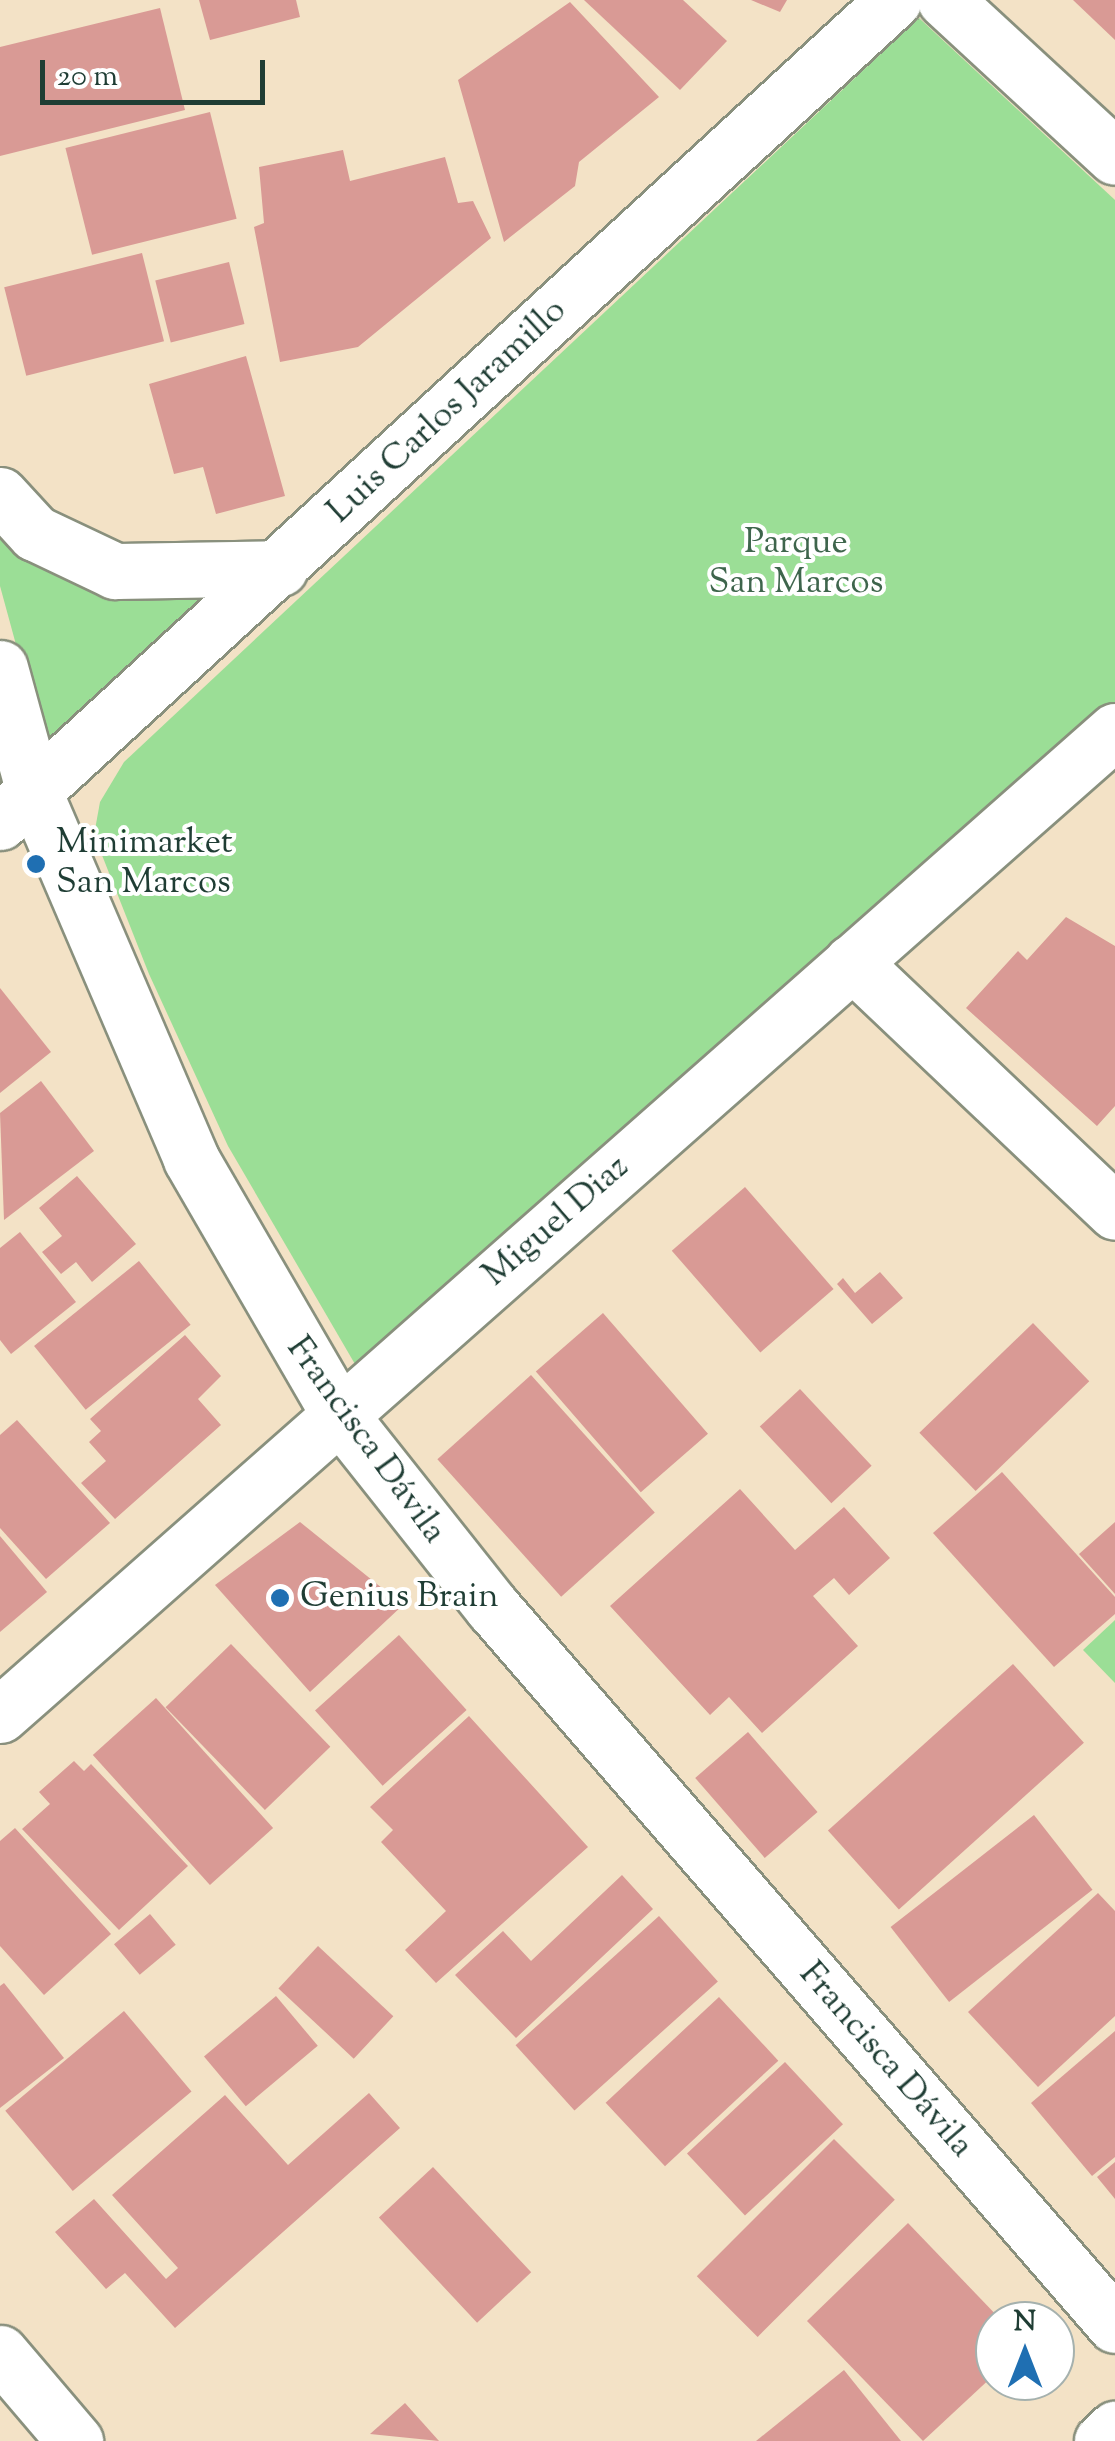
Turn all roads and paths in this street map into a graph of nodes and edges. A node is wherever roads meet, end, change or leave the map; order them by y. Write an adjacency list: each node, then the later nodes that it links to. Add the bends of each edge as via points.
1 (894, 0): 5 (street, Luis Carlos Jaramillo)
2 (945, 0): 3 (street)
3 (1115, 157)
4 (0, 495): 5 (street, via 35,533 115,572)
5 (280, 568): 8 (street, Luis Carlos Jaramillo)
6 (0, 668): 8 (street, Francisca Dávila)
7 (1115, 731): 9 (street, Miguel Diaz)
8 (17, 807): 11 (street, Francisca Dávila, via 191,1158)
9 (852, 962): 10 (street); 11 (street, Miguel Diaz)
10 (1115, 1212)
11 (339, 1414): 12 (street, Miguel Diaz); 13 (street, Francisca Dávila, via 493,1608)
12 (0, 1715)
13 (1115, 2325)
14 (0, 2352): 16 (street)
15 (1115, 2429): 17 (street)
16 (75, 2441)
17 (1102, 2441)

